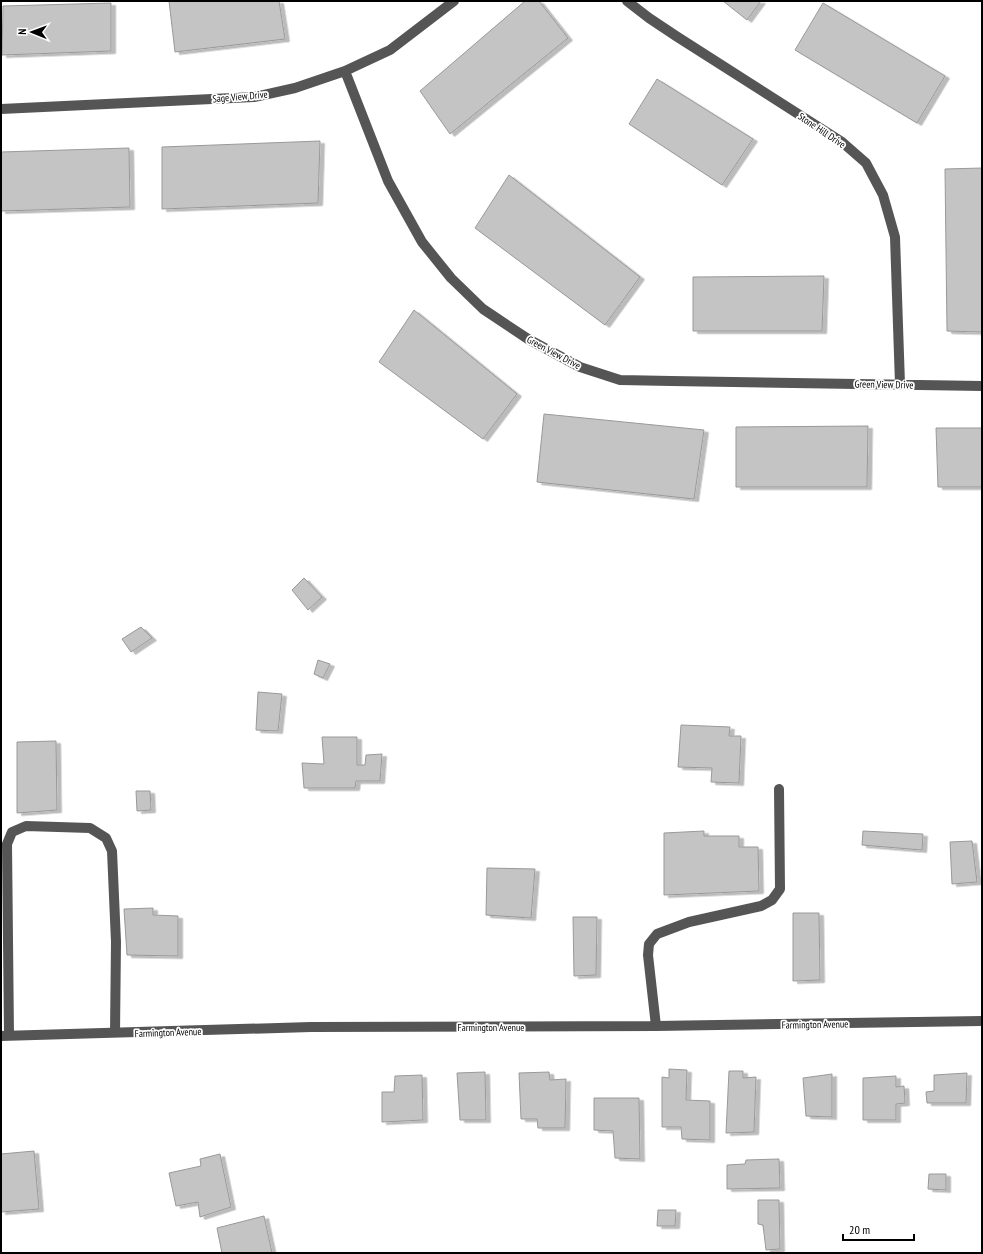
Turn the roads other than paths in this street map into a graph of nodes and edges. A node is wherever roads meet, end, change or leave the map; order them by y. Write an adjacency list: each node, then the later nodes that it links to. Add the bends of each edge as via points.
1 (454, 1): 3 (street, Sage View Drive, via 390,50)
2 (627, 1): 5 (street, Stone Hill Drive, via 670,32 842,142 866,163 884,195 894,237)
3 (345, 71): 4 (street, Sage View Drive, via 295,88 254,96); 5 (street, Green View Drive, via 388,181 422,242 451,278 483,309 528,339 580,367 620,380)
4 (1, 109)
5 (900, 384): 6 (street, Green View Drive)
6 (982, 386)
7 (779, 789): 9 (street, via 780,889 772,900 761,906 689,922 657,934 649,944 648,955)
8 (982, 1021): 9 (street, Farmington Avenue)
9 (656, 1026): 10 (street, Farmington Avenue, via 311,1027)
10 (115, 1033): 11 (street, Farmington Avenue); 11 (street, via 116,942 112,851 106,838 90,828 26,826 12,832 7,844)
11 (5, 1036)

